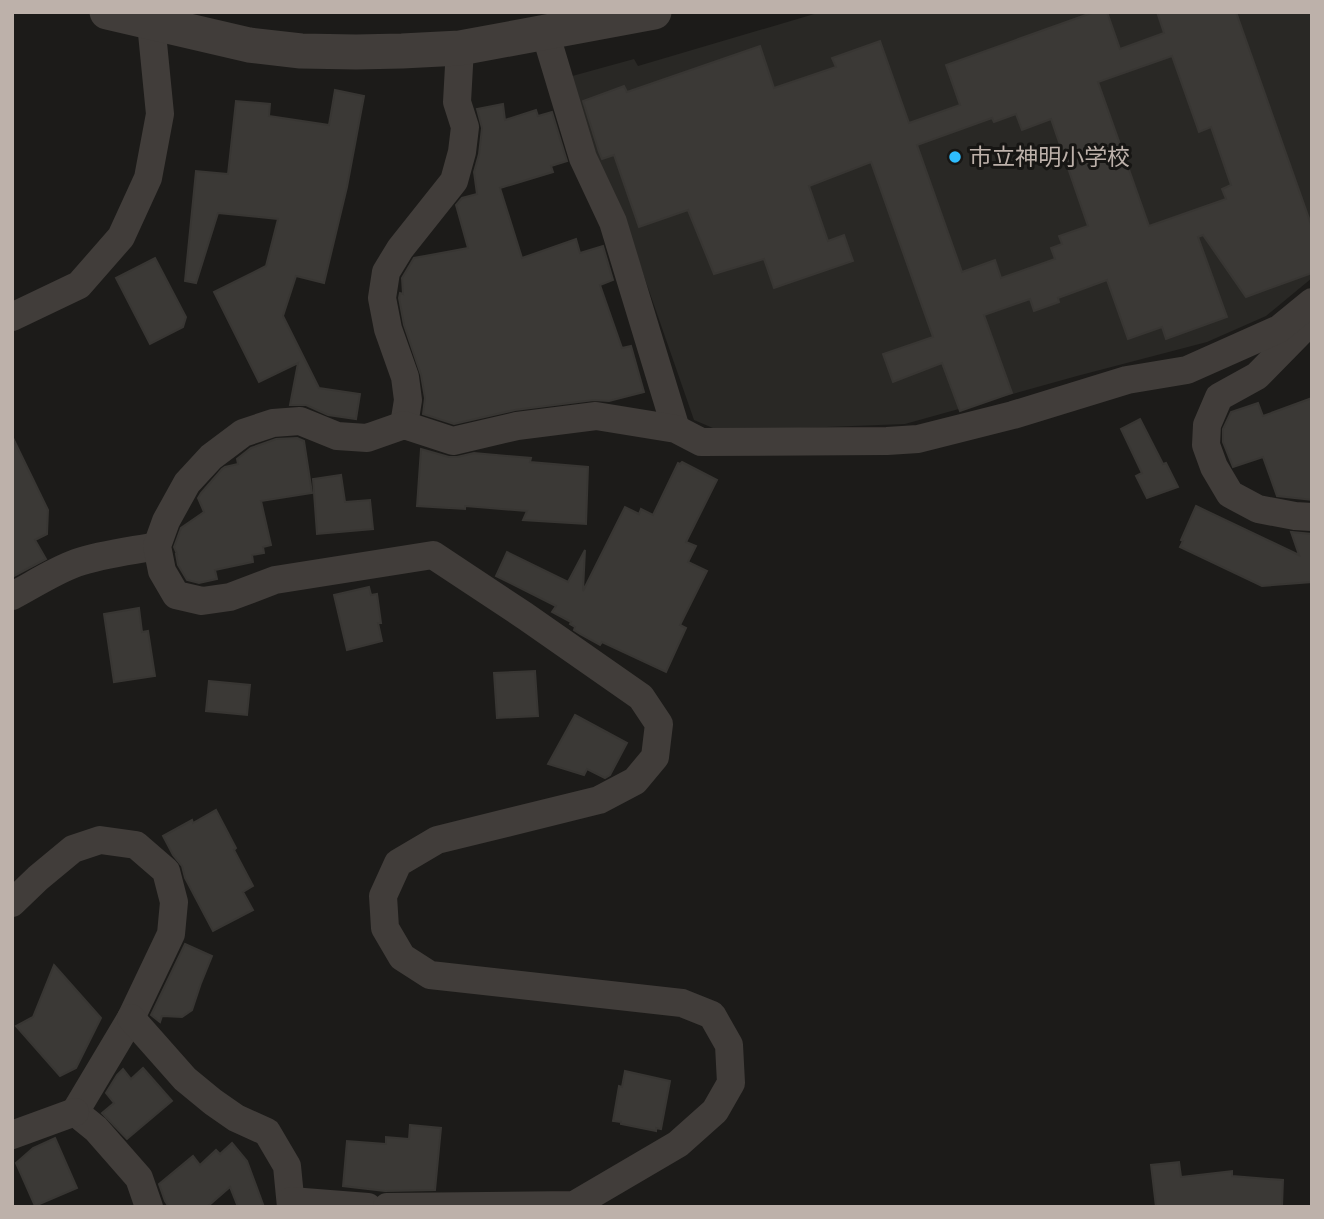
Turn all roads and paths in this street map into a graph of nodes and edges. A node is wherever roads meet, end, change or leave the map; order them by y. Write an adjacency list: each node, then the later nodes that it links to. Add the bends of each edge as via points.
1 (107, 12): 4 (street)
2 (654, 12): 3 (street)
3 (604, 17): 5 (street)
4 (151, 23): 6 (street, via 248,45 301,51); 8 (street, via 160,114 148,178 121,237 79,285)
5 (545, 32): 6 (street); 11 (street, via 583,158 614,222)
6 (460, 48): 10 (street, via 457,102 465,127 454,181 400,249 386,272 382,298 405,377)
7 (1312, 302): 11 (street, via 1279,330 1187,370 1127,380 918,439 701,442)
8 (12, 317)
9 (1312, 320): 12 (street, via 1257,376 1219,397 1207,425 1206,445 1230,494 1258,509)
10 (404, 425): 11 (street, via 453,441 517,426 596,416); 13 (street, via 367,438 337,436 300,421 273,423 243,433 211,457 187,484)
11 (676, 429)
12 (1312, 517)
13 (158, 546): 14 (street, via 78,563); 22 (street, via 162,571 176,595 202,601 230,597 275,580 433,555 641,697 659,724 655,757 635,781 599,800 438,840 398,863 383,896 385,928 402,957 430,975 682,1003 712,1015 729,1045 732,1083 715,1111 678,1144 574,1205)
14 (12, 596)
15 (12, 903): 16 (street, via 73,849 100,840 136,845 166,871 174,902 172,934)
16 (131, 1018): 17 (street); 19 (street, via 194,1087 236,1118 267,1132 287,1166)
17 (75, 1112): 18 (street); 20 (street, via 139,1178)
18 (12, 1135)
19 (291, 1204): 21 (street)
20 (149, 1207)
21 (368, 1207)
22 (387, 1207)

